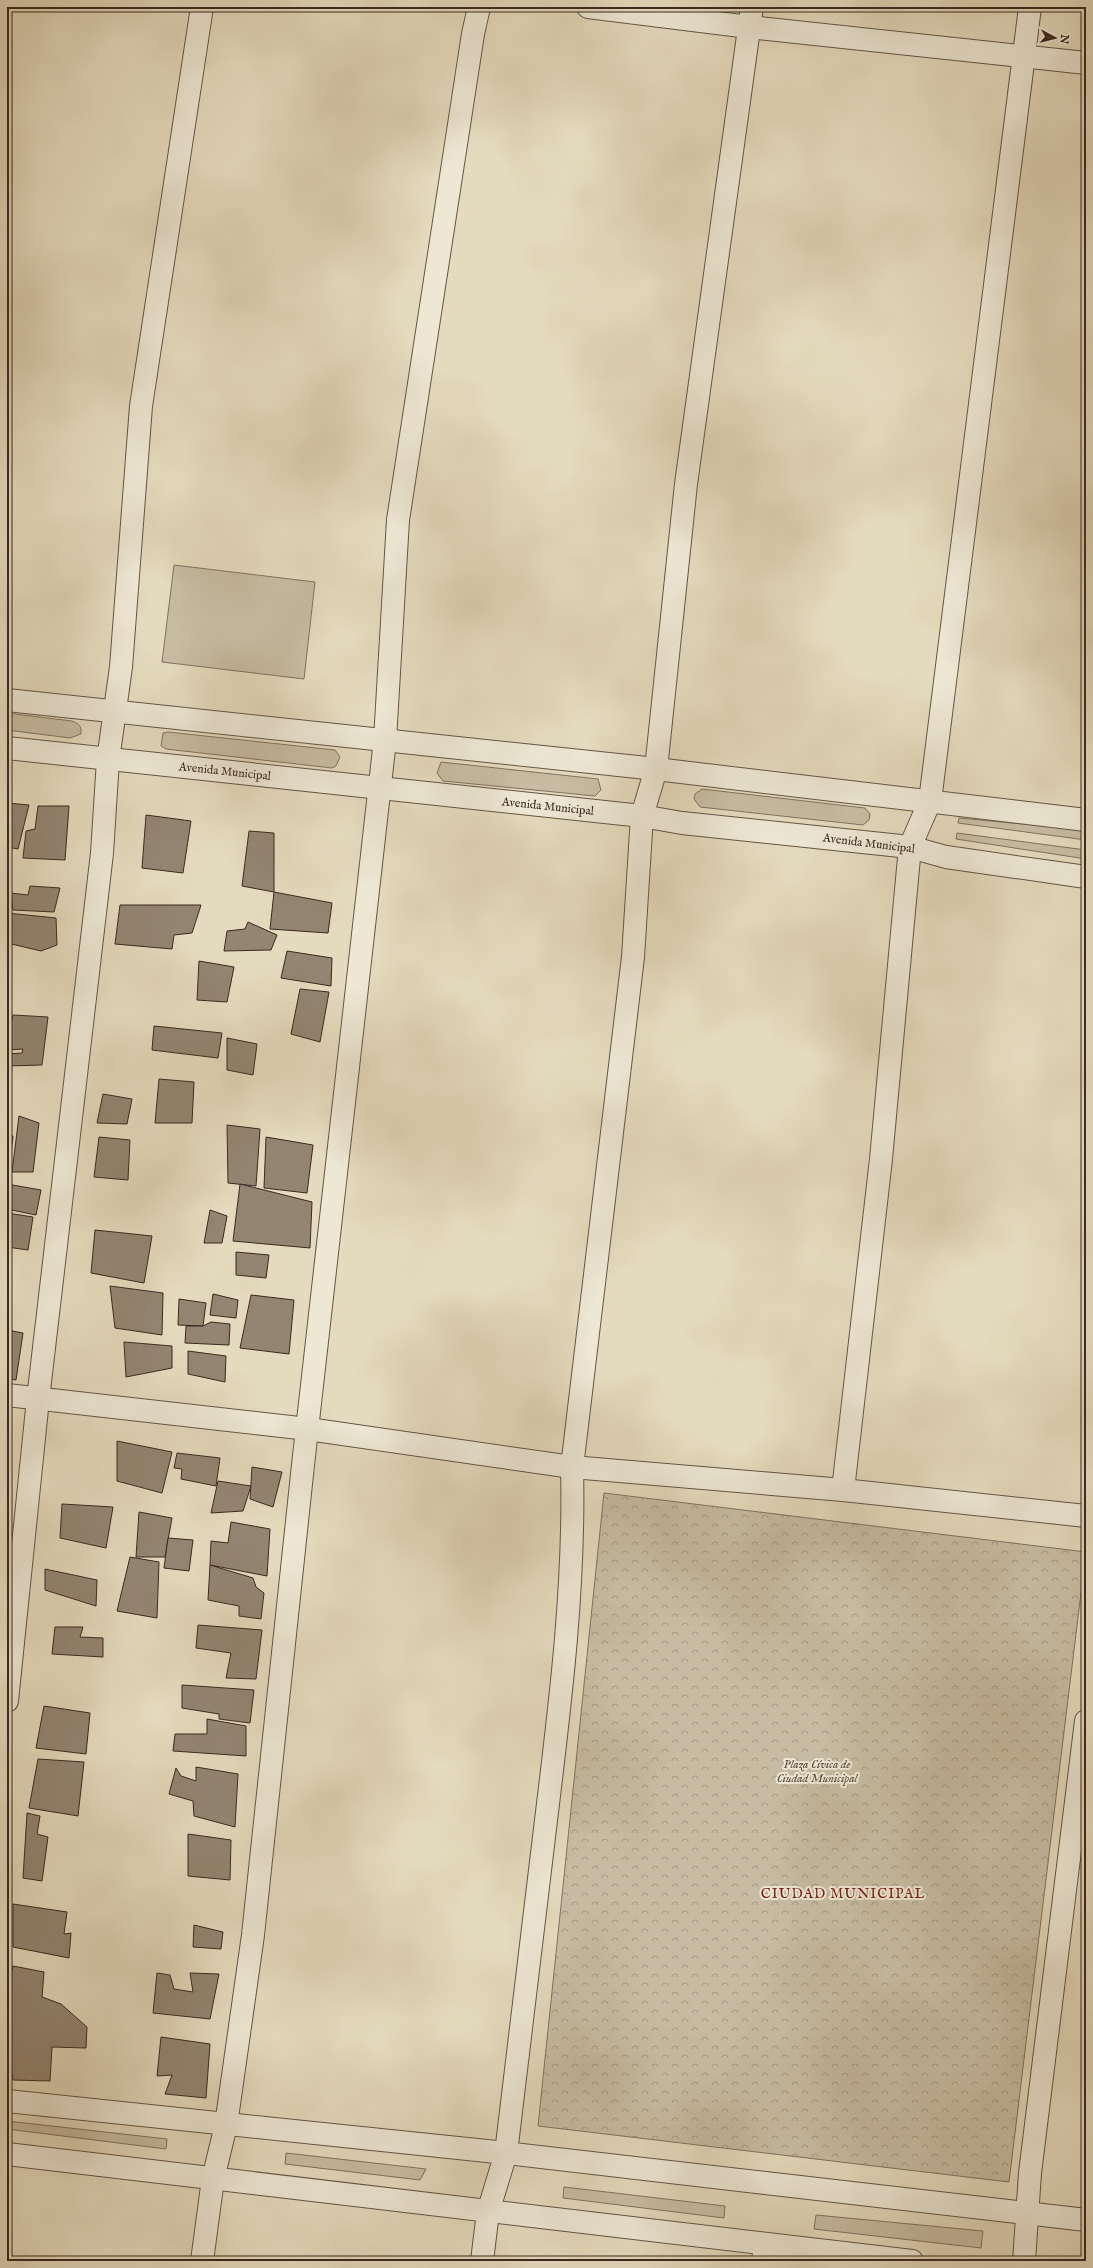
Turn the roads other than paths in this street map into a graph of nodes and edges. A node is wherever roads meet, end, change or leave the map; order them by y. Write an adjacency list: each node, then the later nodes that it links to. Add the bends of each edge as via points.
1 (202, 7): 9 (street, via 141,406 121,667)
2 (479, 7): 10 (street, via 398,520)
3 (588, 7): 5 (street)
4 (1030, 7): 6 (street)
5 (750, 17): 6 (street); 13 (street, via 686,484)
6 (1024, 57): 7 (street); 15 (street)
7 (1086, 63)
8 (7, 700): 9 (street)
9 (115, 712): 10 (street); 12 (street)
10 (385, 740): 13 (street); 14 (street)
11 (7, 748): 12 (street, Avenida Municipal)
12 (108, 760): 14 (street, Avenida Municipal); 21 (street, via 102,853)
13 (656, 770): 15 (street); 16 (street)
14 (379, 788): 16 (street, Avenida Municipal); 22 (street)
15 (930, 802): 17 (street); 18 (street)
16 (642, 816): 18 (street, Avenida Municipal, via 682,823); 23 (street, via 633,957)
17 (1086, 820)
18 (910, 847): 19 (street, Avenida Municipal, via 946,857); 24 (street, via 881,1159)
19 (1086, 877)
20 (7, 1395): 21 (street)
21 (38, 1399): 22 (street); 26 (street)
22 (308, 1430): 23 (street); 29 (street, via 253,1934)
23 (572, 1467): 24 (street); 30 (street, via 574,1530 564,1675)
24 (843, 1490): 25 (street)
25 (1086, 1516)
26 (7, 1701)
27 (1086, 1722): 34 (street)
28 (7, 2101): 29 (street)
29 (226, 2125): 30 (street); 32 (street)
30 (506, 2153): 33 (street); 34 (street)
31 (7, 2154): 32 (street)
32 (213, 2179): 33 (street); 37 (street)
33 (488, 2212): 36 (street); 38 (street)
34 (1026, 2213): 35 (street); 40 (street)
35 (1086, 2220)
36 (764, 2253): 39 (street)
37 (202, 2261)
38 (482, 2261)
39 (912, 2261)
40 (1024, 2261)

